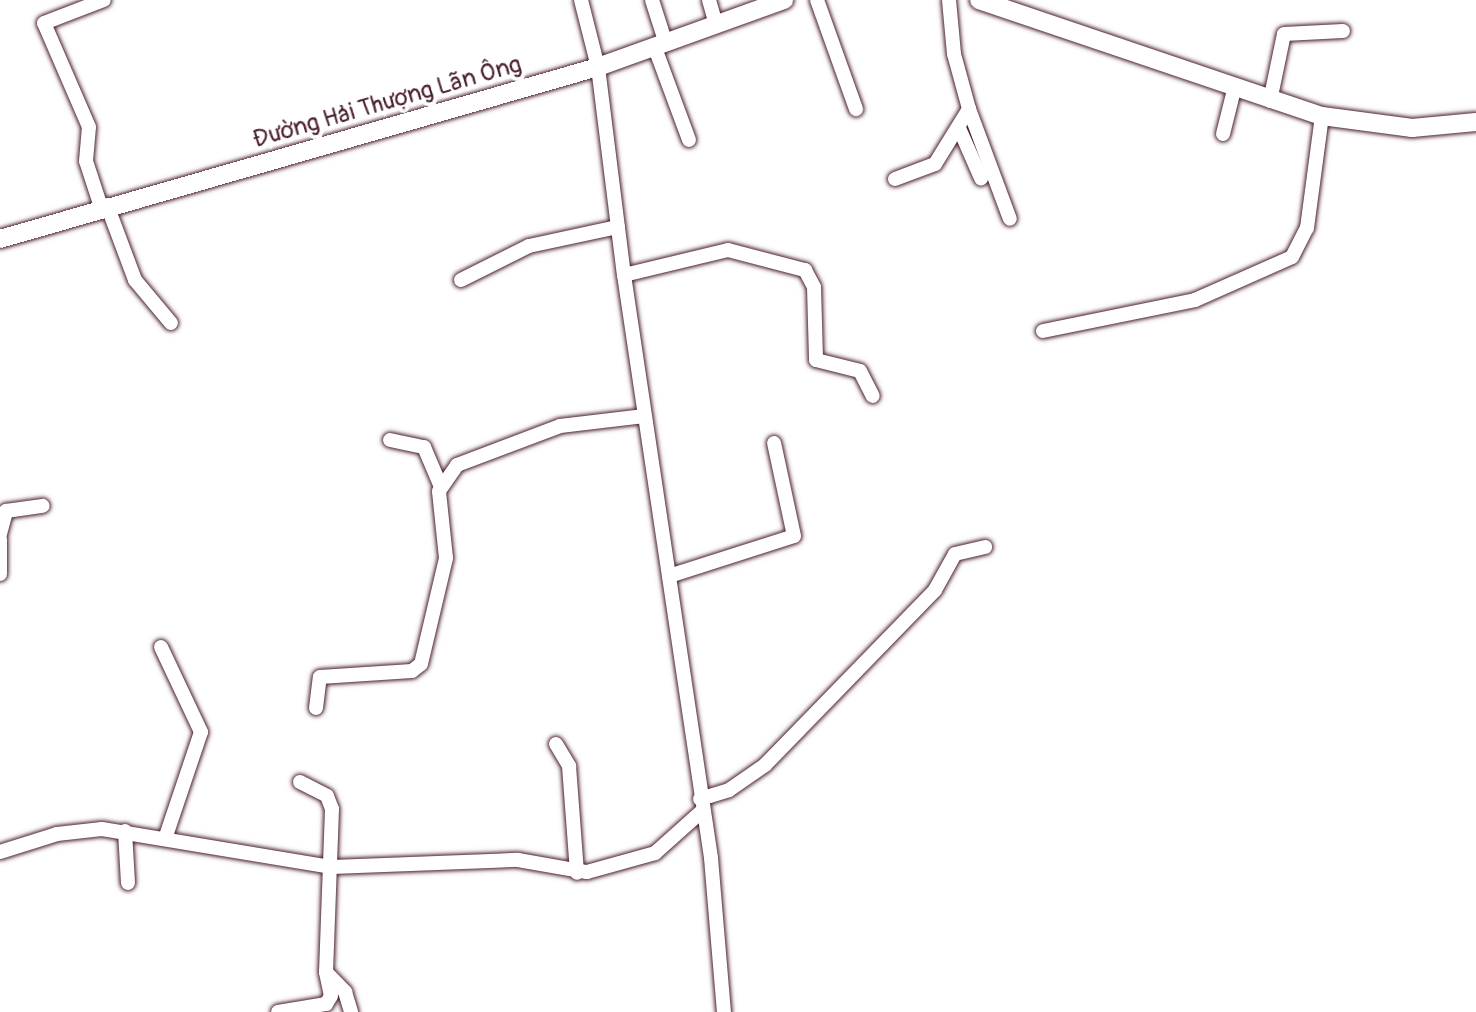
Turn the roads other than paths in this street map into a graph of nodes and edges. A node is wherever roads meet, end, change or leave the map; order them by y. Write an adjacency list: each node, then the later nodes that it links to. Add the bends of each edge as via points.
1 (104, 0): 24 (street, via 44,23 89,127 86,161)
2 (581, 0): 12 (street)
3 (652, 0): 11 (street)
4 (709, 0): 9 (street)
5 (784, 0): 9 (street, Đường Hải Thượng Lãn Ông)
6 (817, 0): 15 (street)
7 (949, 0): 16 (street, via 954,54)
8 (979, 0): 13 (street)
9 (716, 25): 11 (street, Đường Hải Thượng Lãn Ông)
10 (1343, 31): 14 (street, via 1284,34)
11 (660, 46): 12 (street, Đường Hải Thượng Lãn Ông); 21 (street)
12 (598, 67): 24 (street, Đường Hải Thượng Lãn Ông); 26 (street)
13 (1234, 90): 14 (street); 20 (street)
14 (1270, 101): 17 (street)
15 (856, 109)
16 (969, 109): 19 (street); 25 (street)
17 (1322, 116): 18 (street, via 1412,128); 31 (street, via 1307,228 1292,257 1195,300)
18 (1476, 122)
19 (959, 128): 22 (street); 23 (street, via 935,164)
20 (1223, 134)
21 (689, 140)
22 (981, 178)
23 (895, 179)
24 (104, 206): 27 (street, Đường Hải Thượng Lãn Ông); 30 (street, via 135,280)
25 (1010, 219)
26 (618, 227): 28 (street); 29 (street, via 529,246)
27 (0, 239)
28 (624, 275): 32 (street, via 728,250 805,270 814,287 816,360 860,371); 33 (street)
29 (461, 280)
30 (171, 323)
31 (1043, 331)
32 (873, 396)
33 (644, 416): 36 (street, via 560,426 462,462); 41 (street)
34 (390, 440): 36 (street, via 424,447)
35 (774, 443): 41 (street, via 794,536)
36 (441, 487): 43 (street, via 446,558 421,664 412,671 320,677)
37 (43, 506): 38 (street, via 6,511)
38 (0, 537): 40 (street)
39 (985, 547): 46 (street, via 955,554 927,599 765,765)
40 (0, 574)
41 (669, 576): 46 (street)
42 (161, 647): 48 (street, via 201,732)
43 (316, 708)
44 (556, 744): 51 (street, via 569,766)
45 (300, 782): 50 (street, via 329,800)
46 (700, 806): 51 (street, via 655,853); 56 (street, via 711,858)
47 (125, 831): 48 (street); 49 (street, via 57,834); 52 (street)
48 (165, 839): 50 (street)
49 (0, 852)
50 (332, 867): 51 (street, via 518,860); 53 (street)
51 (577, 873)
52 (128, 883)
53 (326, 972): 54 (street, via 331,996 326,1004); 55 (street, via 345,992)
54 (278, 1012)
55 (351, 1012)
56 (724, 1012)

